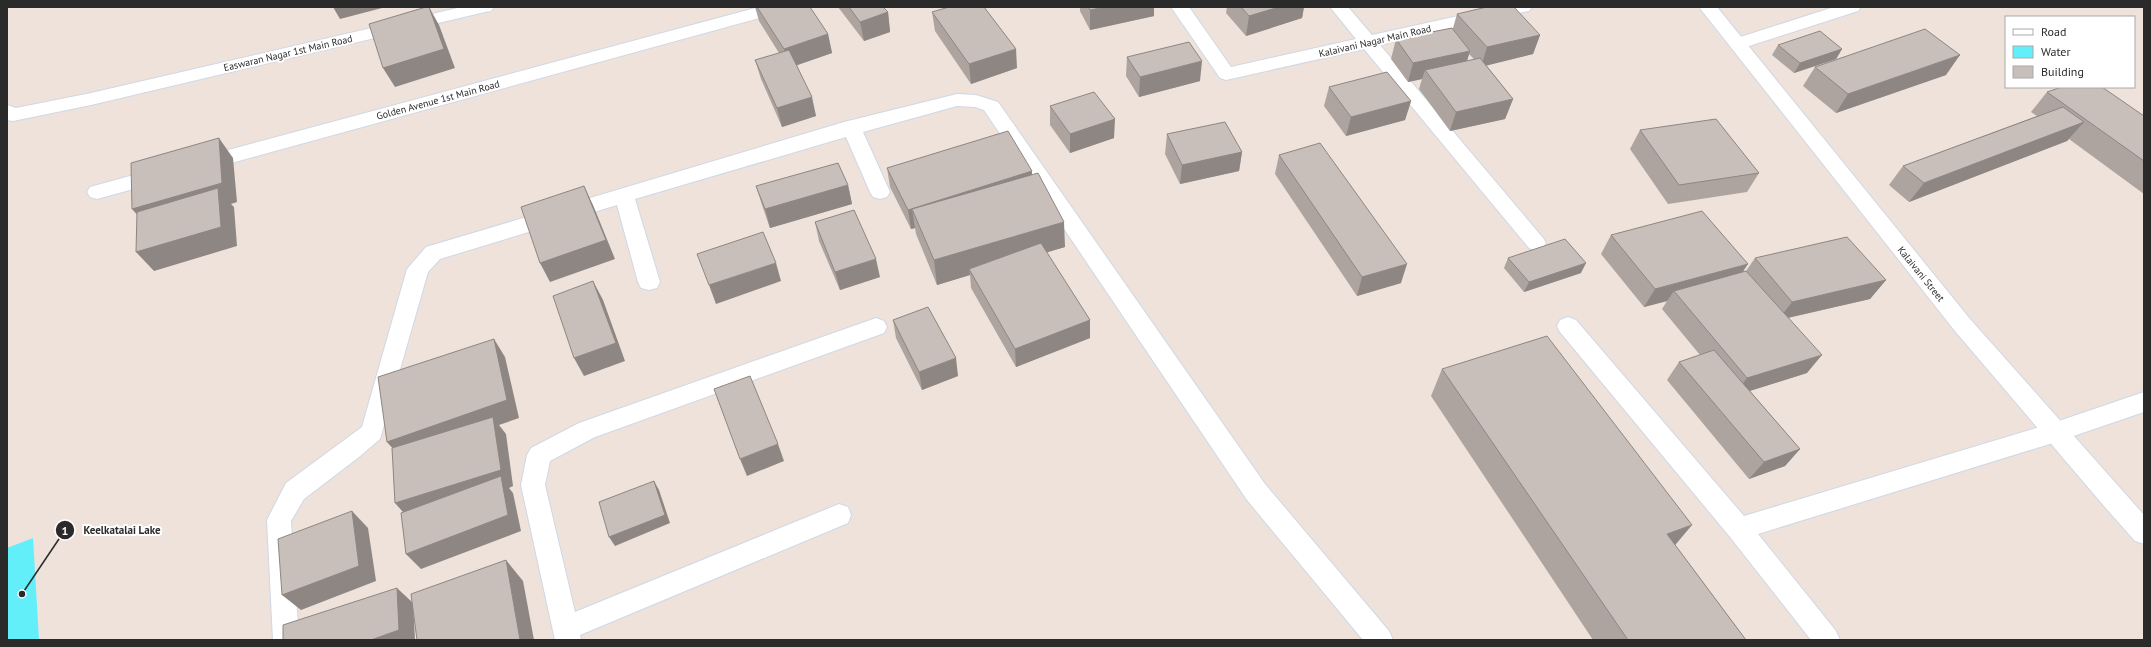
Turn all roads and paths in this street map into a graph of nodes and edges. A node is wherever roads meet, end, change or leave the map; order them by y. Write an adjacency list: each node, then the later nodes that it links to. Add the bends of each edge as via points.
1 (485, 7): 11 (street, Easwaran Nagar 1st Main Road, via 91,99 13,115)
2 (779, 7): 8 (street, Golden Avenue 1st Main Road)
3 (1180, 7): 9 (street, Kalaivani Nagar Main Road, via 1226,74)
4 (1339, 7): 9 (street)
5 (1523, 7): 9 (street, Kalaivani Nagar Main Road)
6 (1708, 7): 10 (street, Kalaivani Street)
7 (1852, 7): 10 (street)
8 (760, 9): 13 (street, Golden Avenue 1st Main Road)
9 (1367, 43): 16 (street)
10 (1740, 43): 21 (street, Kalaivani Street, via 1905,255)
11 (7, 111)
12 (851, 127): 14 (street); 15 (street); 27 (street, via 957,100 976,101 991,106 1256,492)
13 (97, 192)
14 (880, 192)
15 (624, 195): 17 (street); 26 (street, via 433,253 418,269 372,432 294,491 279,520)
16 (1536, 243)
17 (649, 282)
18 (1568, 326): 23 (street)
19 (876, 327): 25 (street, via 587,430 539,455 533,486)
20 (2144, 402): 21 (street)
21 (2053, 433): 23 (street); 24 (street, Kalaivani Street)
22 (839, 515): 25 (street)
23 (1739, 529): 28 (street)
24 (2144, 533)
25 (567, 635)
26 (286, 640)
27 (1380, 640)
28 (1827, 640)

